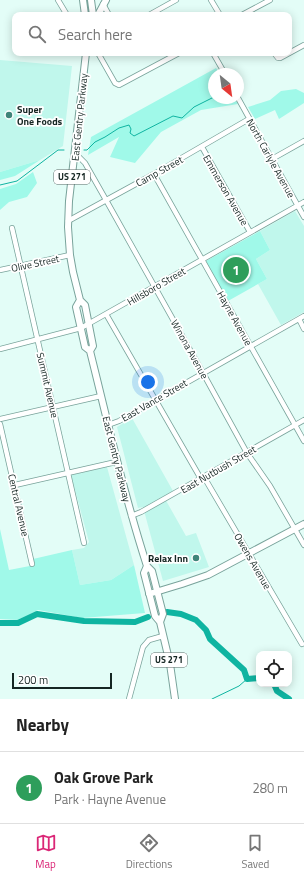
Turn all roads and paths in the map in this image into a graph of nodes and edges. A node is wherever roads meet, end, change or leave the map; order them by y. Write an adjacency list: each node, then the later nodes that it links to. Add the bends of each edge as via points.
1 (58, 0): 11 (street)
2 (91, 0): 13 (main road)
3 (164, 0): 9 (street)
4 (176, 0): 9 (street)
5 (211, 0): 17 (street)
6 (270, 0): 10 (street)
7 (84, 2): 12 (main road)
8 (105, 2): 14 (main road); 15 (street)
9 (167, 5): 16 (street)
10 (252, 10): 18 (street)
11 (65, 12)
12 (85, 12)
13 (93, 12)
14 (100, 12)
15 (108, 12)
16 (154, 12)
17 (218, 12)
18 (248, 12)
19 (304, 45): 20 (street)
20 (292, 52)
21 (86, 56): 30 (main road, East Gentry Parkway / US 271)
22 (100, 56): 23 (street, via 118,85)
23 (173, 56)
24 (215, 56): 25 (street)
25 (222, 68)
26 (241, 104): 27 (street, North Carlyle Avenue)
27 (250, 119): 29 (street, Camp Street); 31 (street, North Carlyle Avenue)
28 (304, 141): 31 (street)
29 (202, 147): 32 (street, Camp Street); 39 (street, Emmerson Avenue)
30 (75, 153): 33 (street, Winona Avenue, via 85,164); 37 (main road, East Gentry Parkway / US 271, via 68,201)
31 (272, 159): 35 (street, North Carlyle Avenue)
32 (154, 174): 33 (street, Camp Street); 41 (street, Hayne Avenue)
33 (106, 200): 37 (street, Camp Street); 44 (street, Winona Avenue)
34 (304, 202): 35 (street, Hillsboro Street)
35 (298, 206): 36 (street, North Carlyle Avenue); 39 (street, Hillsboro Street)
36 (304, 217)
37 (68, 221): 40 (main road, East Gentry Parkway / US 271)
38 (12, 228): 42 (street, Summit Avenue)
39 (250, 232): 41 (street, Hillsboro Street)
40 (70, 255): 42 (street, Olive Street); 45 (main road, East Gentry Parkway / US 271)
41 (202, 260): 44 (street, Hillsboro Street); 53 (street, Hayne Avenue)
42 (20, 266): 43 (street, Olive Street); 52 (street, Summit Avenue)
43 (0, 270)
44 (155, 287): 46 (street, Hillsboro Street); 56 (street, Winona Avenue)
45 (80, 300): 49 (main road, East Gentry Parkway / US 271, via 85,305); 50 (main road, East Gentry Parkway / US 271, via 76,307)
46 (106, 314): 49 (street, Hillsboro Street); 58 (street, Owens Avenue)
47 (304, 316): 48 (street, East Vance Street)
48 (298, 319): 51 (street); 53 (street, East Vance Street)
49 (89, 323): 50 (street, Hillsboro Street); 55 (main road, East Gentry Parkway / US 271, via 93,346)
50 (81, 328): 52 (street, Hillsboro Street); 55 (main road, East Gentry Parkway / US 271, via 85,348)
51 (304, 329)
52 (37, 340): 54 (street, Hillsboro Street); 59 (street, Summit Avenue)
53 (250, 347): 56 (street, East Vance Street); 64 (street, Hayne Avenue)
54 (0, 348)
55 (90, 351): 57 (main road, East Gentry Parkway / US 271)
56 (203, 372): 58 (street, East Vance Street); 66 (street, Winona Avenue)
57 (101, 396): 59 (street); 63 (main road, East Gentry Parkway / US 271)
58 (156, 400): 63 (street, East Vance Street); 69 (street, Owens Avenue)
59 (52, 406): 60 (street); 68 (street, Summit Avenue)
60 (0, 418)
61 (304, 420): 64 (street, East Nutbush Street)
62 (0, 424): 70 (street, Central Avenue)
63 (108, 425): 67 (main road, East Gentry Parkway / US 271)
64 (295, 425): 65 (street, Hayne Avenue); 66 (street, East Nutbush Street)
65 (304, 441)
66 (247, 453): 69 (street, East Nutbush Street); 73 (street, Winona Avenue)
67 (116, 462): 68 (street); 71 (main road, East Gentry Parkway / US 271)
68 (68, 473): 70 (street); 74 (street, Summit Avenue)
69 (202, 478): 71 (street, East Nutbush Street); 76 (street, Owens Avenue)
70 (15, 485): 77 (street, Central Avenue)
71 (131, 516): 78 (main road, East Gentry Parkway / US 271)
72 (304, 524): 73 (main road)
73 (295, 529): 75 (street, Winona Avenue); 76 (main road)
74 (84, 543)
75 (304, 545)
76 (249, 554): 79 (main road, via 202,578); 83 (street, Owens Avenue)
77 (32, 564)
78 (147, 566): 79 (main road, East Gentry Parkway / US 271, via 152,571); 80 (main road, East Gentry Parkway / US 271, via 144,573)
79 (157, 592): 80 (main road); 81 (main road, East Gentry Parkway / US 271, via 163,614)
80 (149, 594): 81 (main road, East Gentry Parkway / US 271, via 155,616)
81 (160, 622): 82 (main road, East Gentry Parkway / US 271)
82 (163, 636): 84 (street, via 149,640 143,647); 85 (main road, East Gentry Parkway / US 271)
83 (302, 644)
84 (129, 699)
85 (175, 699)

